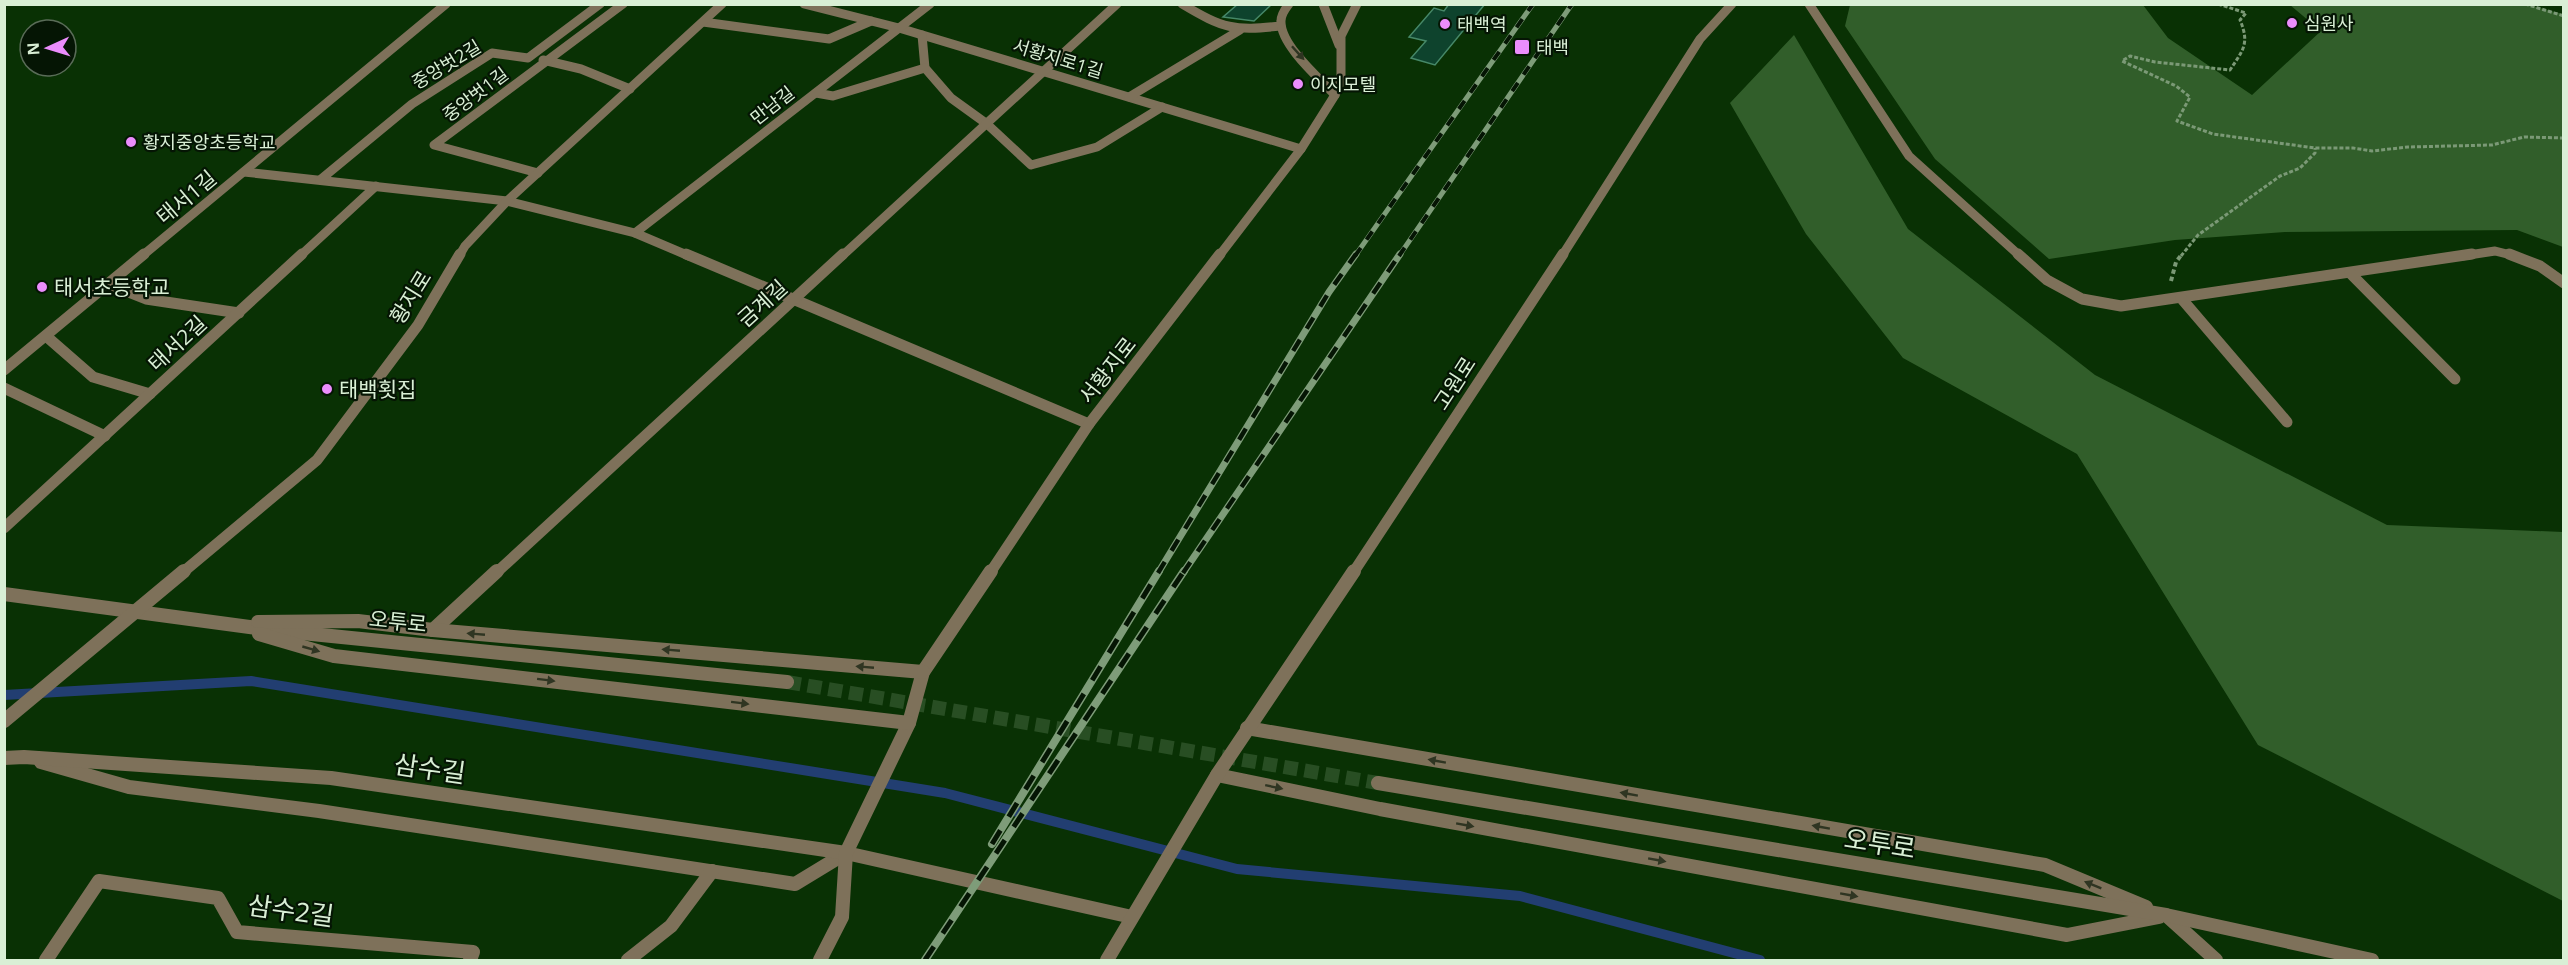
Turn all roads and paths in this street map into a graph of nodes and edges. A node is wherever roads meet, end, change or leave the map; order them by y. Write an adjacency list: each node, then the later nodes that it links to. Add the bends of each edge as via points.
1 (446, 4): 37 (street, 태서1길)
2 (600, 4): 24 (street)
3 (623, 4): 25 (street, 중앙벗1길)
4 (722, 4): 18 (street, 황지로)
5 (804, 4): 17 (street, 서황지로1길)
6 (930, 4): 20 (street, 만남길)
7 (1117, 4): 27 (street, 금계길)
8 (1182, 4): 21 (street, via 1210,21)
9 (1289, 4): 19 (street, via 1282,13)
10 (1323, 4): 23 (street)
11 (1357, 4): 23 (street, via 1345,25)
12 (1732, 4): 67 (street, 고원로, via 1700,39 1464,407)
13 (1809, 4): 48 (street, via 1909,156 2047,280 2082,300 2121,306)
14 (2218, 4): 36 (path, via 2246,13 2240,20 2248,36 2230,70 2130,56 2122,61 2176,86 2190,97 2177,121 2213,134)
15 (2525, 4): 16 (path)
16 (2564, 16)
17 (871, 21): 18 (street, via 829,39); 20 (street, 서황지로1길)
18 (703, 22): 28 (street, 황지로)
19 (1281, 26): 21 (street); 30 (street, one-way to 30, via 1287,41)
20 (899, 28): 22 (street, 서황지로1길); 29 (street, 만남길)
21 (1240, 30): 31 (street)
22 (922, 35): 26 (street); 27 (street, 서황지로1길)
23 (1341, 49): 30 (street, 서황지로, via 1341,80)
24 (528, 58): 25 (street, 중앙벗2길); 39 (street, 중앙벗2길, via 492,53 412,104)
25 (547, 60): 28 (street, 중앙벗2길); 38 (street, 중앙벗1길, via 434,145)
26 (925, 68): 29 (street, via 833,96); 33 (street, via 951,98)
27 (1044, 72): 31 (street, 서황지로1길); 33 (street, 금계길)
28 (630, 89): 38 (street, 황지로)
29 (816, 93): 42 (street, 만남길)
30 (1335, 95): 35 (street, 서황지로)
31 (1129, 97): 32 (street, 서황지로1길)
32 (1162, 107): 33 (street, via 1097,147 1031,165); 35 (street, 서황지로1길)
33 (987, 124): 47 (street, 금계길)
34 (2564, 138): 36 (path, via 2524,137 2492,145 2372,151)
35 (1301, 148): 56 (street, 서황지로)
36 (2315, 148): 48 (path, via 2300,168 2280,176 2198,236 2176,262)
37 (244, 172): 39 (street); 45 (street, 태서1길)
38 (538, 173): 41 (street, 황지로)
39 (320, 180): 40 (street)
40 (376, 186): 41 (street); 49 (street, 태서2길)
41 (507, 201): 42 (street); 60 (street, 황지로, via 465,246 418,325 317,460)
42 (635, 233): 47 (street)
43 (2350, 273): 44 (street, via 2496,251 2524,257); 46 (street); 52 (street)
44 (2564, 283)
45 (108, 284): 49 (street, via 146,298); 50 (street, 태서1길)
46 (2181, 298): 48 (street); 55 (street)
47 (793, 301): 56 (street); 62 (street, 금계길)
48 (2161, 301)
49 (239, 313): 54 (street, 태서2길)
50 (46, 336): 51 (street, 태서1길); 54 (street, via 93,377)
51 (4, 370)
52 (2455, 379)
53 (4, 388): 57 (street)
54 (150, 394): 57 (street, 태서2길)
55 (2287, 422)
56 (1089, 424): 63 (street, 서황지로)
57 (105, 435): 58 (street, 태서2길)
58 (6, 525)
59 (4, 594): 60 (street, 오투로)
60 (135, 613): 61 (street, 오투로); 65 (street, 황지로)
61 (214, 622): 62 (street, via 358,621); 64 (street, 오투로); 66 (street, one-way to 66, via 334,656)
62 (433, 630): 63 (street, one-way to 62)
63 (923, 672): 66 (street, 서황지로)
64 (788, 682)
65 (4, 721)
66 (909, 723): 72 (street, 서황지로)
67 (1247, 728): 70 (street, 고원로); 74 (street, one-way to 67, via 2045,865)
68 (24, 757): 69 (street, 삼수길); 72 (street, 삼수길, via 331,778); 73 (street, via 129,787 319,811)
69 (4, 758)
70 (1213, 780): 74 (street, one-way to 74, via 2067,935); 75 (street, 고원로)
71 (1378, 783): 74 (street, 오투로)
72 (846, 853): 73 (street, via 795,884); 75 (street, 삼수길); 79 (street, via 842,917)
73 (712, 871): 78 (street, via 671,926)
74 (2166, 915): 81 (street); 82 (street, 오투로)
75 (1132, 917): 80 (street)
76 (46, 960): 77 (street, 삼수2길, via 99,881 218,898 237,932 473,952)
77 (471, 960)
78 (628, 960)
79 (819, 960)
80 (1107, 960)
81 (2216, 960)
82 (2372, 960)

